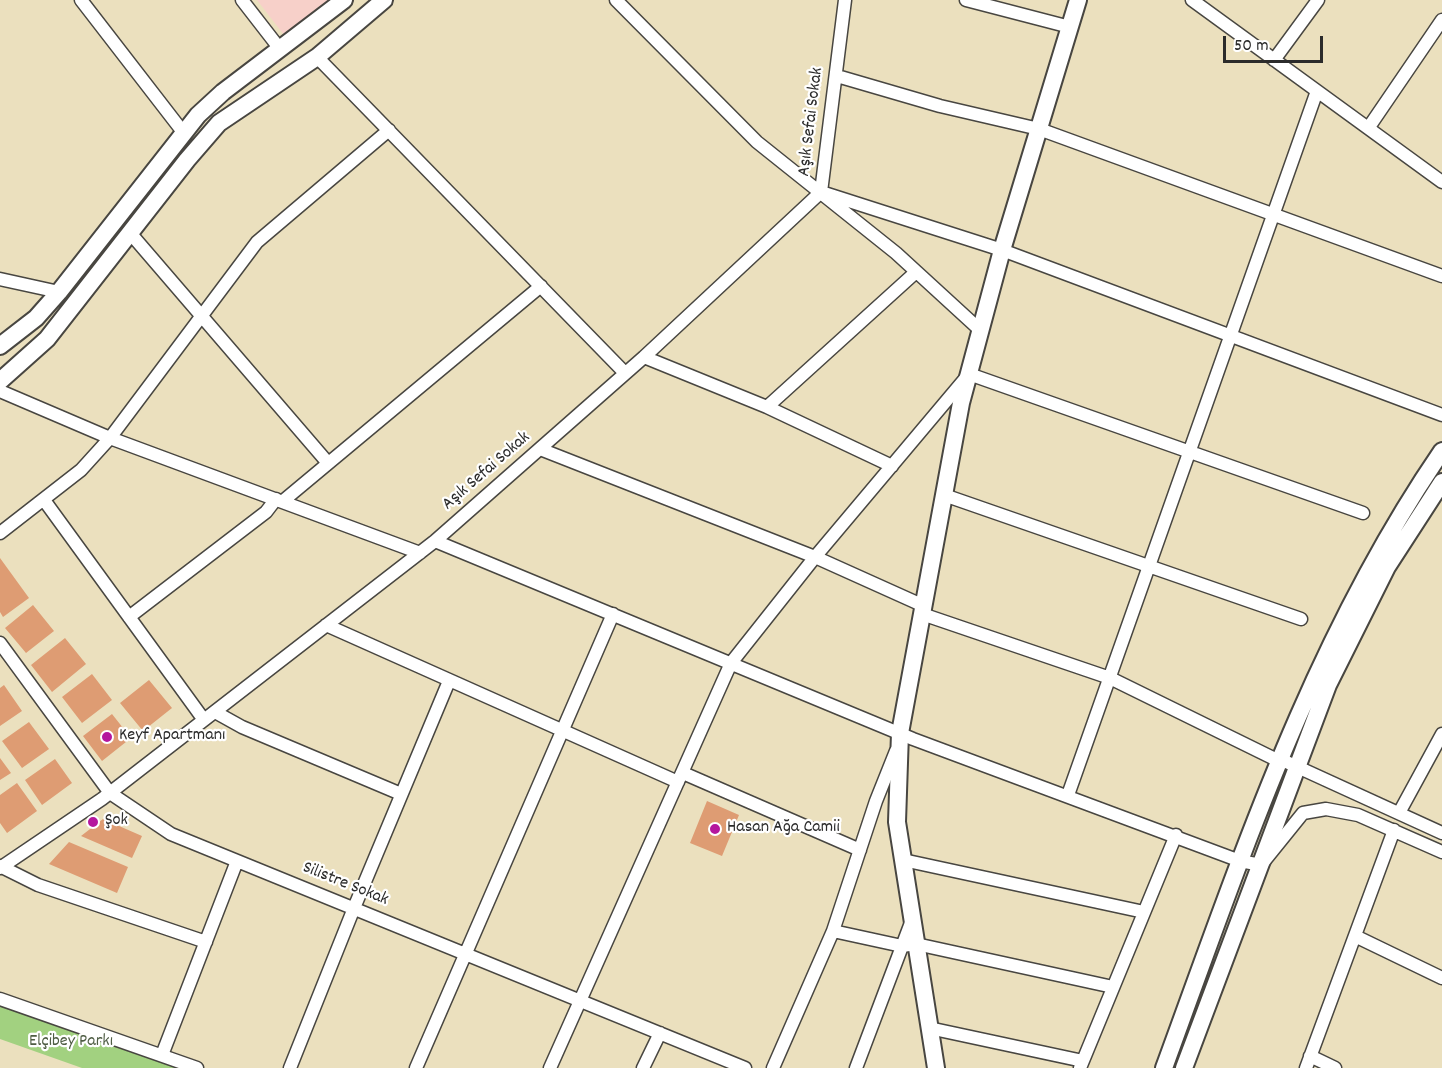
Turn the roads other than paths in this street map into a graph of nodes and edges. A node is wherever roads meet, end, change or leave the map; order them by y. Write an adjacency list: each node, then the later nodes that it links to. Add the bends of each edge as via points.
1 (81, 0): 21 (street)
2 (242, 0): 13 (street)
3 (344, 0): 13 (street)
4 (384, 0): 14 (street)
5 (616, 0): 23 (street, via 757,142)
6 (846, 0): 16 (street, Aşık Sefai Sokak)
7 (966, 0): 12 (street)
8 (1078, 0): 12 (street)
9 (1193, 0): 15 (street)
10 (1318, 0): 15 (street)
11 (1442, 20): 18 (street)
12 (1070, 27): 19 (street)
13 (280, 49): 21 (street, via 223,92)
14 (317, 57): 20 (street); 25 (street, via 219,123)
15 (1274, 60): 17 (street)
16 (837, 76): 19 (street, via 939,106); 23 (street, Aşık Sefai Sokak)
17 (1317, 91): 18 (street); 24 (street)
18 (1369, 127): 22 (street)
19 (1039, 129): 24 (street); 26 (street)
20 (389, 130): 30 (street); 32 (street, via 257,242)
21 (183, 132): 31 (street)
22 (1442, 182)
23 (821, 192): 26 (street); 27 (street); 36 (street, Aşık Sefai Sokak)
24 (1273, 215): 28 (street); 34 (street)
25 (131, 234): 32 (street); 39 (street, via 47,339)
26 (1002, 250): 33 (street); 34 (street)
27 (916, 272): 33 (street); 41 (street)
28 (1442, 276)
29 (0, 279): 31 (street)
30 (541, 286): 37 (street); 47 (street)
31 (58, 292): 35 (street, via 36,318)
32 (203, 315): 43 (street); 47 (street)
33 (980, 330): 38 (street)
34 (1231, 336): 42 (street); 46 (street)
35 (0, 346)
36 (644, 357): 37 (street, Aşık Sefai Sokak); 41 (street)
37 (625, 373): 44 (street, Aşık Sefai Sokak)
38 (969, 375): 46 (street); 48 (street); 50 (street)
39 (0, 381)
40 (0, 391): 43 (street)
41 (767, 407): 48 (street)
42 (1442, 415)
43 (110, 438): 51 (street, via 81,470); 52 (street)
44 (540, 449): 55 (street, Aşık Sefai Sokak); 57 (street)
45 (1442, 451): 73 (street, via 1372,560)
46 (1189, 453): 53 (street); 58 (street)
47 (328, 463): 52 (street)
48 (892, 466): 57 (street)
49 (1442, 482): 74 (street, via 1387,567 1329,685)
50 (944, 495): 58 (street); 59 (street)
51 (44, 500): 54 (street); 61 (street)
52 (279, 500): 56 (street); 61 (street)
53 (1363, 513)
54 (0, 533)
55 (435, 541): 56 (street, Aşık Sefai Sokak); 60 (street)
56 (420, 553): 63 (street, Aşık Sefai Sokak)
57 (815, 557): 59 (street); 65 (street)
58 (1150, 566): 62 (street); 66 (street)
59 (923, 610): 66 (street); 72 (street)
60 (613, 614): 65 (street); 70 (street)
61 (129, 617): 69 (street)
62 (1301, 620)
63 (326, 625): 67 (street); 68 (street, Aşık Sefai Sokak)
64 (0, 643): 76 (street, Silistre Sokak)
65 (731, 663): 72 (street); 75 (street)
66 (1110, 678): 73 (street); 78 (street)
67 (449, 681): 70 (street); 77 (street)
68 (214, 712): 69 (street, Aşık Sefai Sokak); 77 (street)
69 (204, 720): 76 (street, Aşık Sefai Sokak)
70 (564, 731): 75 (street); 96 (street)
71 (1442, 734): 79 (street)
72 (900, 738): 78 (street); 83 (street); 85 (street, via 897,822)
73 (1280, 760): 74 (street); 87 (street)
74 (1297, 765): 79 (street); 88 (street)
75 (681, 778): 83 (street); 100 (street)
76 (110, 793): 86 (street, Silistre Sokak, via 171,834); 89 (street, Aşık Sefai Sokak)
77 (401, 794): 90 (street)
78 (1068, 795): 82 (street)
79 (1399, 813): 81 (street)
80 (1394, 830): 84 (street); 88 (street, via 1358,815 1326,809 1303,813); 93 (street)
81 (1442, 833)
82 (1176, 835): 87 (street); 91 (street)
83 (860, 850): 92 (street)
84 (1442, 852)
85 (903, 860): 91 (street); 95 (street, via 912,920)
86 (237, 861): 90 (street, Silistre Sokak); 94 (street)
87 (1240, 861): 88 (street); 115 (street)
88 (1261, 865): 116 (street)
89 (0, 866): 94 (street, via 38,885)
90 (354, 908): 96 (street, Silistre Sokak); 107 (street)
91 (1144, 912): 98 (street)
92 (833, 931): 95 (street); 112 (street)
93 (1355, 936): 97 (street); 104 (street)
94 (206, 942): 103 (street)
95 (909, 945): 98 (street); 101 (street); 113 (street)
96 (464, 952): 100 (street, Silistre Sokak); 108 (street)
97 (1442, 978)
98 (1113, 987): 105 (street)
99 (0, 999): 103 (street)
100 (582, 1000): 102 (street, Silistre Sokak); 109 (street)
101 (929, 1028): 105 (street); 114 (street)
102 (660, 1033): 110 (street); 111 (street, Silistre Sokak)
103 (162, 1056): 106 (street)
104 (1310, 1056): 117 (street); 118 (street)
105 (1082, 1064)
106 (197, 1068)
107 (290, 1068)
108 (416, 1068)
109 (550, 1068)
110 (644, 1068)
111 (745, 1068)
112 (773, 1068)
113 (856, 1068)
114 (936, 1068)
115 (1164, 1068)
116 (1184, 1068)
117 (1306, 1068)
118 (1335, 1068)

